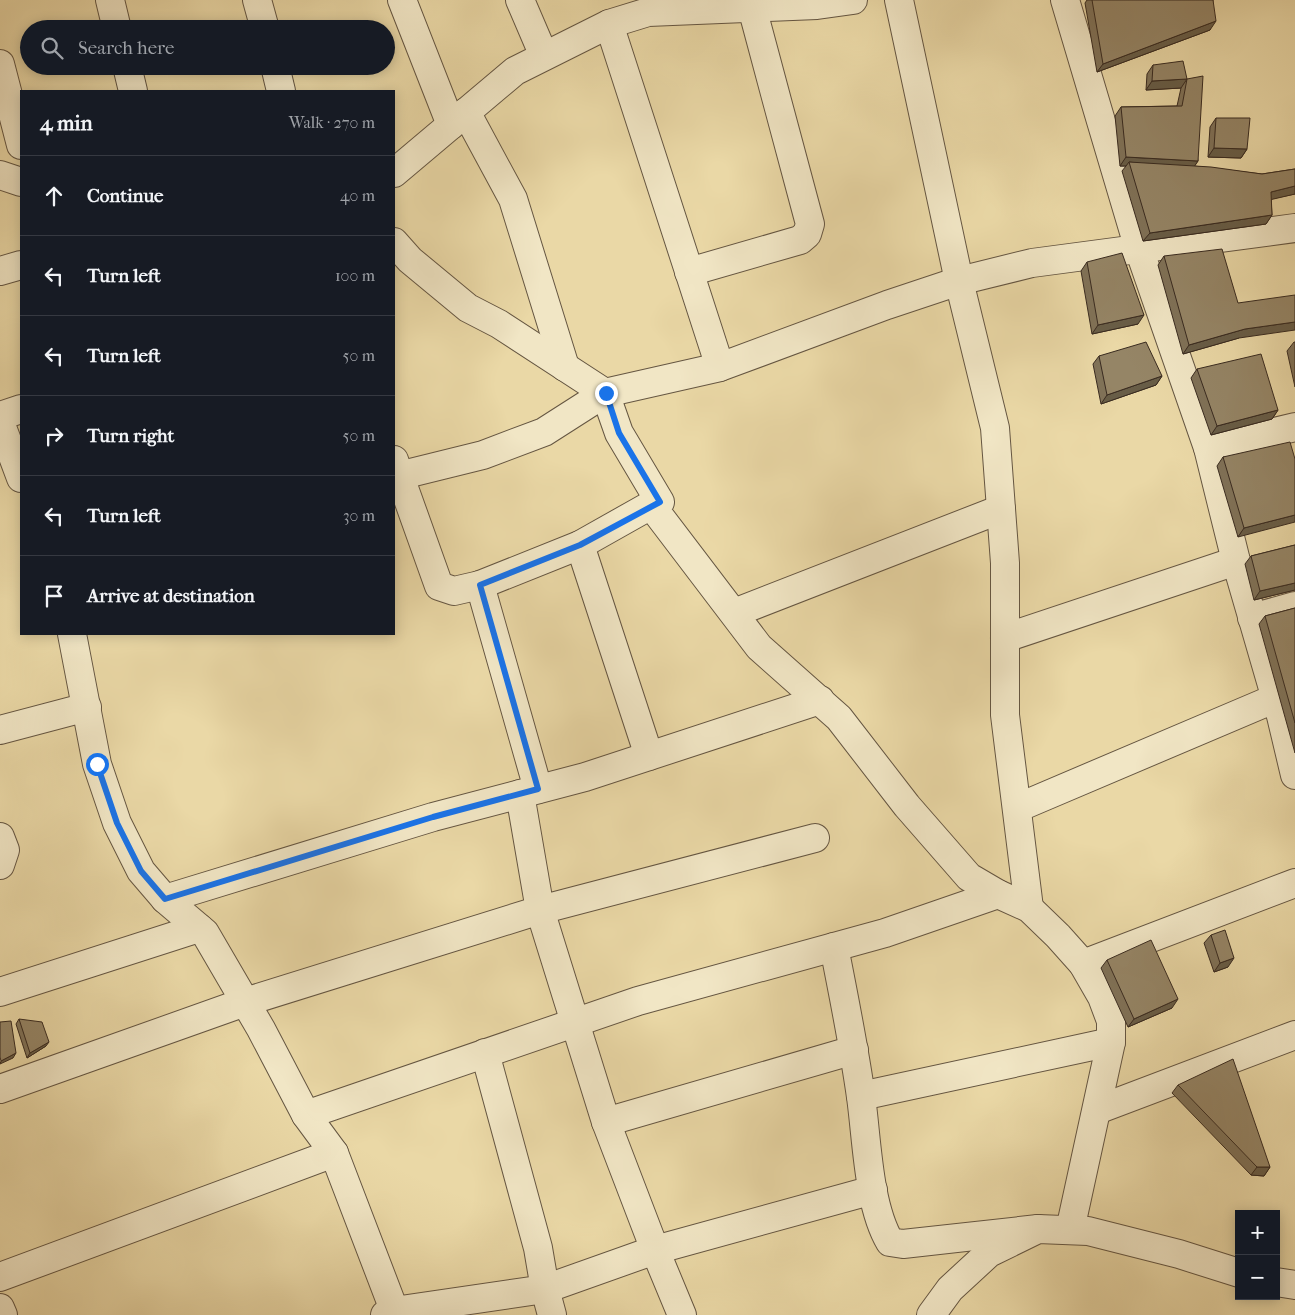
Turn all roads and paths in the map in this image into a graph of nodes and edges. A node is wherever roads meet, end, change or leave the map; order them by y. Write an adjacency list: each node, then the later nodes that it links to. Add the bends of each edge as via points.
1 (110, 0): 9 (street)
2 (257, 0): 10 (street)
3 (402, 0): 18 (street)
4 (520, 0): 12 (street)
5 (853, 0): 8 (street, via 817,4)
6 (899, 0): 29 (street)
7 (1065, 0): 25 (street)
8 (750, 4): 11 (street, via 648,12); 28 (street, via 810,224 807,234 800,240)
9 (115, 20)
10 (263, 20)
11 (609, 24): 12 (street); 28 (street)
12 (544, 56): 18 (street, via 515,70)
13 (0, 64): 19 (street)
14 (129, 75): 16 (street)
15 (277, 75): 17 (street)
16 (133, 90)
17 (281, 90)
18 (458, 118): 20 (street); 31 (street, via 513,199)
19 (20, 141)
20 (395, 172)
21 (0, 175): 22 (street)
22 (20, 182)
23 (1295, 228): 25 (street)
24 (395, 243): 31 (street, via 410,260 468,308 499,324)
25 (1139, 249): 29 (street, via 1032,263); 37 (street)
26 (20, 265): 27 (street)
27 (0, 271)
28 (689, 272): 30 (street)
29 (959, 280): 30 (street); 41 (street, via 995,428)
30 (720, 367): 32 (street)
31 (565, 368): 32 (street)
32 (606, 393): 38 (street, via 544,432 483,455); 40 (street, via 619,433 660,502)
33 (20, 409): 34 (street)
34 (0, 416)
35 (0, 422): 39 (street)
36 (1295, 427): 37 (street)
37 (1208, 448): 43 (street)
38 (396, 471): 44 (street, via 439,586 454,591)
39 (20, 475)
40 (651, 505): 42 (street); 46 (street)
41 (1001, 509): 46 (street); 49 (street)
42 (580, 545): 44 (street); 54 (street)
43 (1236, 561): 47 (street); 49 (street)
44 (480, 585): 56 (street)
45 (1295, 606): 47 (street)
46 (734, 613): 51 (street, via 759,647)
47 (1252, 618): 50 (street)
48 (72, 635): 52 (street)
49 (1005, 638): 57 (street, via 1005,715)
50 (1276, 698): 55 (street); 57 (street)
51 (820, 700): 54 (street); 62 (street, via 839,718 906,806 969,878)
52 (87, 707): 53 (street); 63 (street, via 97,764 117,823 141,871)
53 (0, 730)
54 (649, 756): 56 (street)
55 (1295, 775)
56 (529, 791): 63 (street); 65 (street)
57 (1017, 808): 64 (street)
58 (0, 837): 60 (street, via 5,850)
59 (815, 838): 65 (street)
60 (0, 865)
61 (1295, 883): 68 (street)
62 (998, 894): 64 (street); 67 (street)
63 (165, 899): 66 (street)
64 (1029, 908): 68 (street)
65 (540, 910): 70 (street); 71 (street)
66 (199, 928): 69 (street); 70 (street, via 218,953)
67 (834, 947): 71 (street, via 638,1001); 74 (street)
68 (1083, 964): 73 (street, via 1112,1022)
69 (0, 992)
70 (245, 1002): 76 (street); 79 (street)
71 (576, 1023): 75 (street); 80 (street)
72 (1295, 1035): 78 (street)
73 (1111, 1042): 77 (street); 78 (street)
74 (854, 1050): 77 (street); 80 (street)
75 (485, 1053): 79 (street); 90 (street, via 538,1248)
76 (0, 1089)
77 (861, 1096): 82 (street)
78 (1096, 1110): 84 (street)
79 (306, 1115): 81 (street)
80 (606, 1122): 85 (street)
81 (334, 1153): 87 (street); 92 (street)
82 (873, 1190): 83 (street, via 883,1230 890,1242 904,1244); 85 (street)
83 (1038, 1229): 84 (street); 95 (street, via 989,1253 950,1290)
84 (1070, 1230): 86 (street, via 1088,1231 1179,1254)
85 (655, 1250): 90 (street); 94 (street)
86 (1235, 1272)
87 (0, 1278)
88 (1280, 1283): 89 (street)
89 (1295, 1285)
90 (549, 1302): 92 (street)
91 (0, 1308): 93 (street)
92 (392, 1314)
93 (3, 1315)
94 (682, 1315)
95 (931, 1315)

